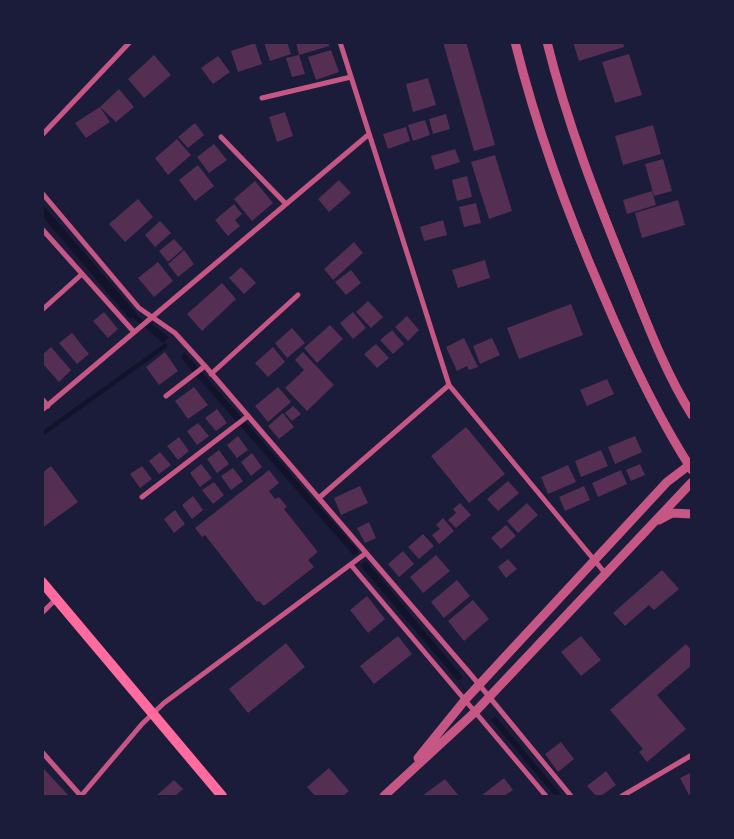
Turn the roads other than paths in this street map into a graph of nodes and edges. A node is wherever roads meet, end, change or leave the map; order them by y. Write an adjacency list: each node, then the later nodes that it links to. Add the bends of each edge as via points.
1 (130, 42): 7 (street)
2 (340, 42): 5 (street)
3 (515, 42): 27 (street, via 529,96 582,247 622,341 670,435)
4 (547, 42): 25 (street, via 582,160 610,234 652,336)
5 (351, 77): 6 (street); 8 (street)
6 (262, 98)
7 (42, 135)
8 (368, 135): 11 (street); 20 (street)
9 (221, 137): 11 (street)
10 (42, 193): 16 (street)
11 (286, 204): 16 (street)
12 (42, 229): 13 (street)
13 (82, 274): 15 (street); 17 (street)
14 (298, 296): 19 (street)
15 (42, 310)
16 (150, 318): 17 (street); 18 (street, via 176,333)
17 (134, 332): 23 (street)
18 (203, 368): 19 (street); 21 (street)
19 (211, 374): 26 (street)
20 (449, 385): 30 (street); 34 (street)
21 (166, 396)
22 (42, 399): 23 (street)
23 (48, 406): 24 (street)
24 (42, 410)
25 (692, 415)
26 (247, 417): 29 (street); 30 (street)
27 (690, 466): 34 (street, via 667,482)
28 (692, 482): 32 (street)
29 (142, 496)
30 (320, 497): 33 (street)
31 (692, 514): 32 (street, via 672,513)
32 (651, 524): 36 (street)
33 (366, 554): 35 (street); 40 (street)
34 (595, 561): 36 (street); 40 (street)
35 (351, 565): 40 (street); 42 (street)
36 (605, 573): 41 (street)
37 (42, 582): 38 (main road)
38 (56, 599): 39 (street); 42 (main road)
39 (42, 613)
40 (472, 692): 41 (street); 41 (street); 45 (street)
41 (483, 704): 45 (street); 49 (street); 50 (street)
42 (153, 714): 46 (street); 47 (main road)
43 (42, 752): 46 (street)
44 (692, 755): 51 (street)
45 (402, 778): 48 (street)
46 (81, 796)
47 (222, 796)
48 (384, 796)
49 (546, 796)
50 (571, 796)
51 (622, 796)

